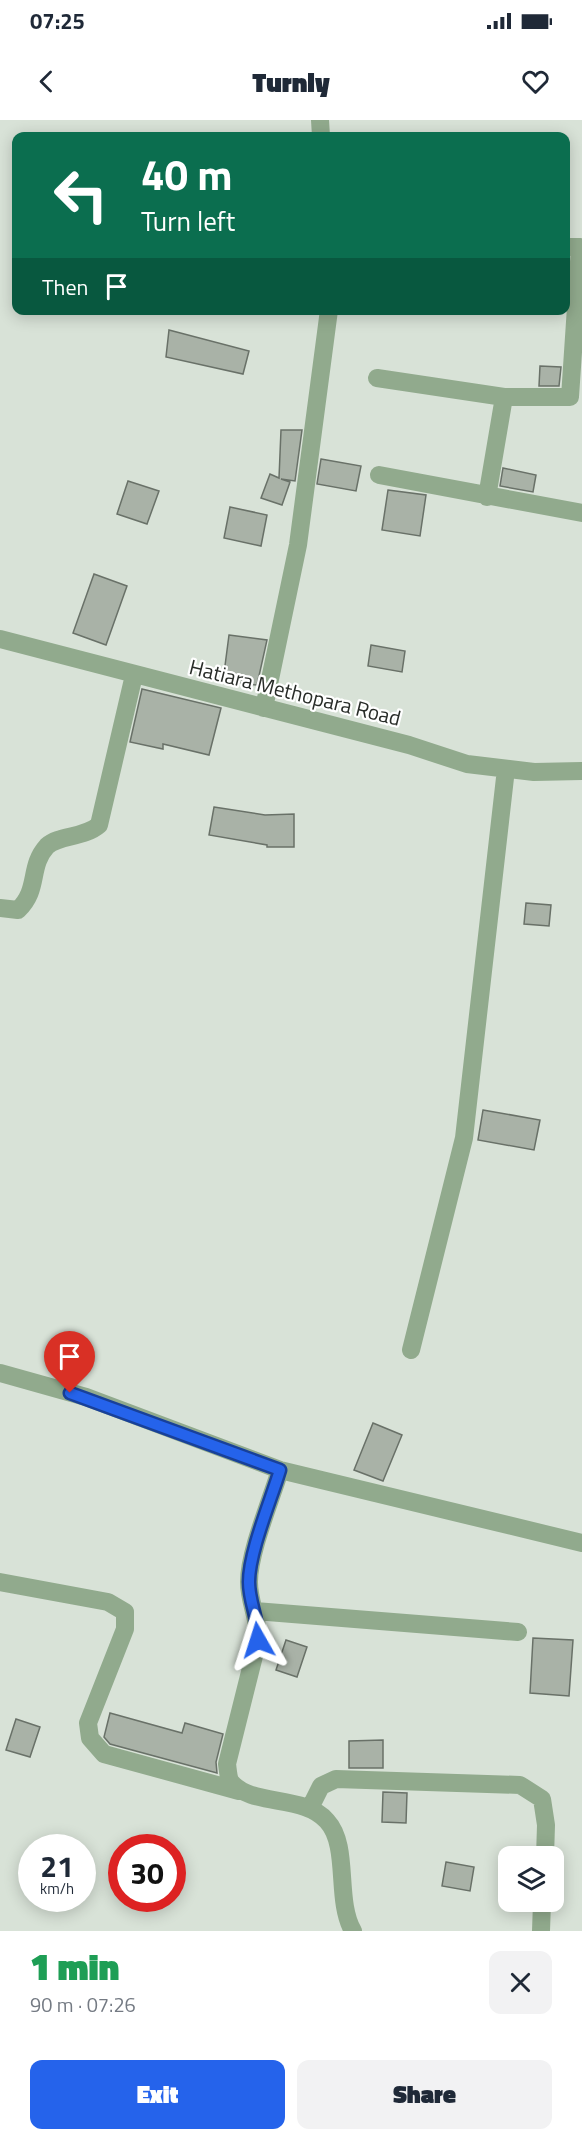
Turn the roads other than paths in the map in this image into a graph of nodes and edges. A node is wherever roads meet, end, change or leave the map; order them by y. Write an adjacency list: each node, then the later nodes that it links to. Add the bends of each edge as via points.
1 (570, 247): 4 (street, via 580,247 570,397)
2 (328, 315): 10 (street, via 298,545)
3 (377, 378): 4 (street)
4 (504, 397): 6 (street)
5 (379, 475): 6 (street)
6 (487, 497): 7 (street)
7 (582, 513)
8 (0, 639): 9 (street, Hatiara Methopara Road)
9 (134, 675): 10 (street, Hatiara Methopara Road); 13 (street, via 99,825 90,833 50,843 39,857 29,900 18,910)
10 (264, 708): 11 (street, Hatiara Methopara Road, via 467,764)
11 (506, 768): 12 (street, Hatiara Methopara Road); 14 (street, via 464,1138)
12 (582, 771)
13 (0, 908)
14 (411, 1350)
15 (0, 1373): 16 (street, via 86,1397)
16 (280, 1470): 17 (street); 19 (street, via 249,1579)
17 (582, 1542)
18 (0, 1582): 21 (street, via 108,1602 125,1612 125,1629 88,1723 90,1738 104,1754)
19 (255, 1611): 20 (street); 21 (street, via 258,1640 227,1764 230,1780)
20 (518, 1632)
21 (241, 1791): 22 (street)
22 (310, 1808): 23 (street, via 321,1786 336,1779 520,1785 542,1799); 25 (street, via 327,1821 336,1838 344,1906)
23 (545, 1846)
24 (542, 1912): 26 (street)
25 (353, 1931)
26 (541, 1931)

